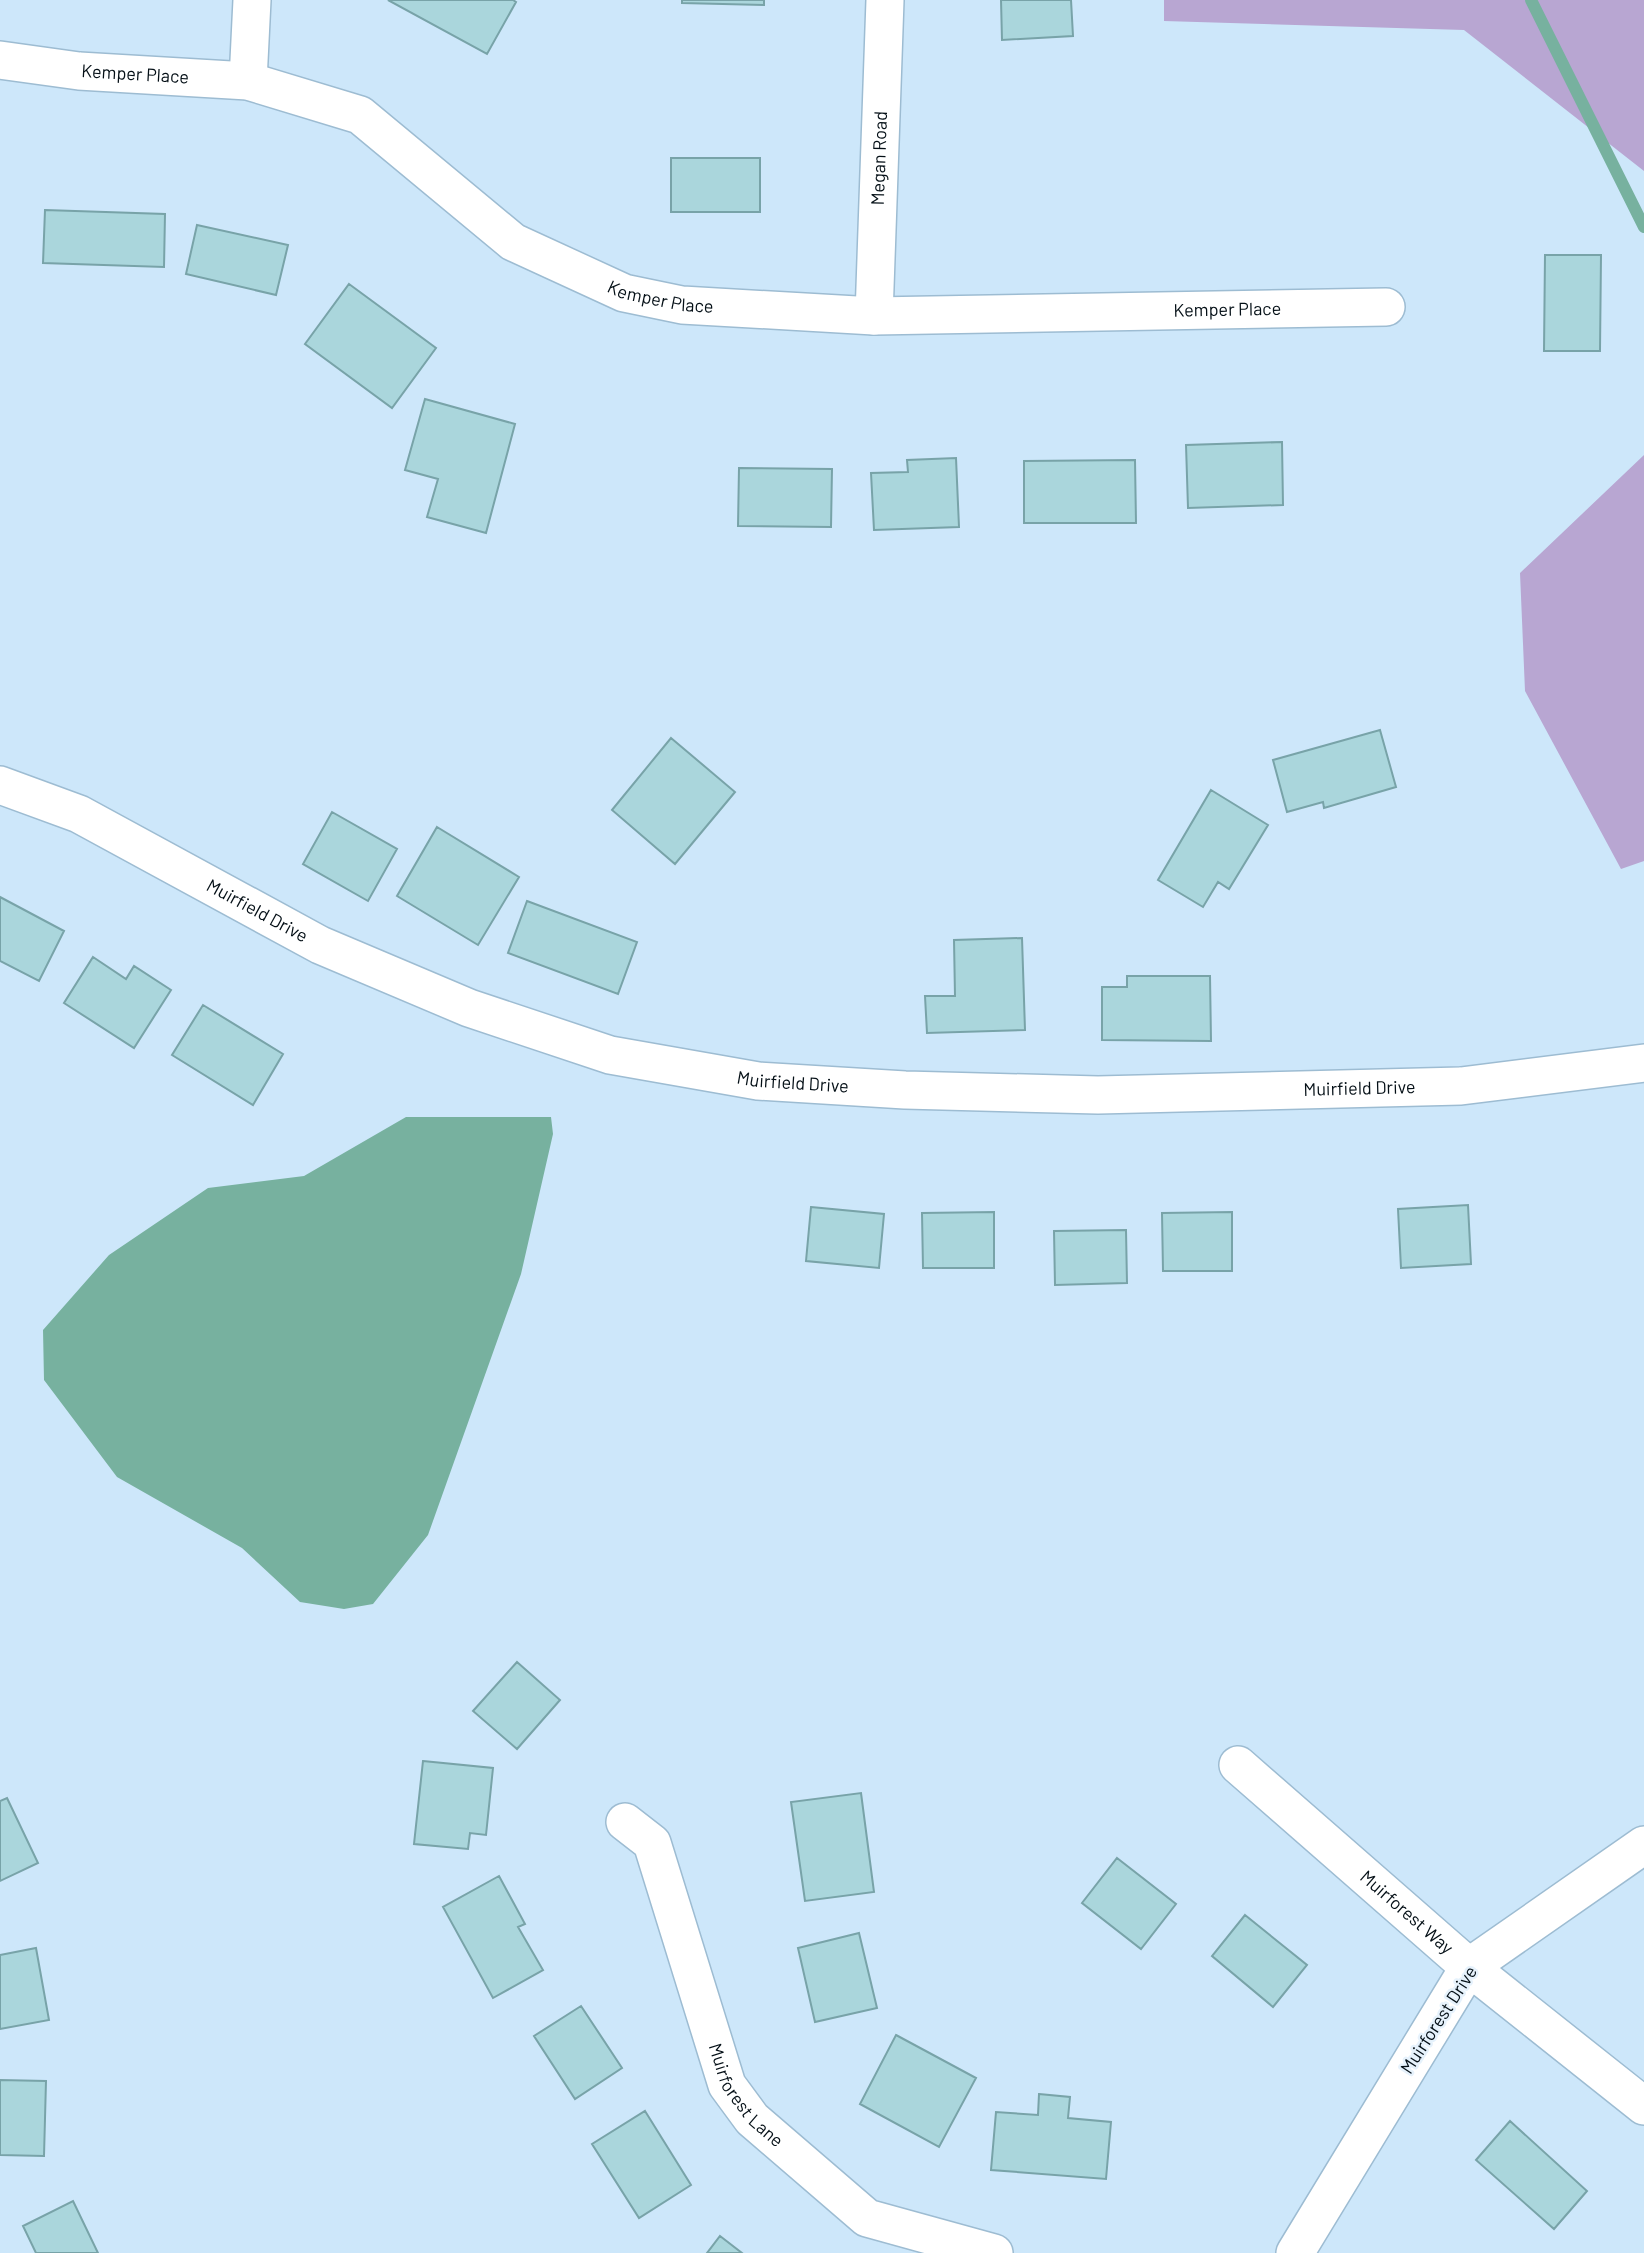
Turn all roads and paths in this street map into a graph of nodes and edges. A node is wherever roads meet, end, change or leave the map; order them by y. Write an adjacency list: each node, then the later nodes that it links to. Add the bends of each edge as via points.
1 (252, 0): 4 (street)
2 (886, 0): 6 (street, Megan Road)
3 (0, 60): 4 (street, Kemper Place, via 79,71)
4 (247, 81): 6 (street, Kemper Place, via 360,115 513,242 624,293 682,305)
5 (1386, 307): 6 (street, Kemper Place)
6 (874, 316)
7 (0, 785): 8 (street, Muirfield Drive, via 79,814 320,944 469,1008 610,1055 758,1081 905,1090 1111,1094 1461,1086)
8 (1644, 1063)
9 (1238, 1765): 12 (street, Muirforest Way)
10 (625, 1822): 14 (street, Muirforest Lane, via 652,1843 727,2085 752,2119 867,2218)
11 (1644, 1845): 12 (street, Muirforest Drive)
12 (1469, 1967): 13 (street, Muirforest Way); 15 (street, Muirforest Drive)
13 (1644, 2106)
14 (994, 2253)
15 (1295, 2253)

